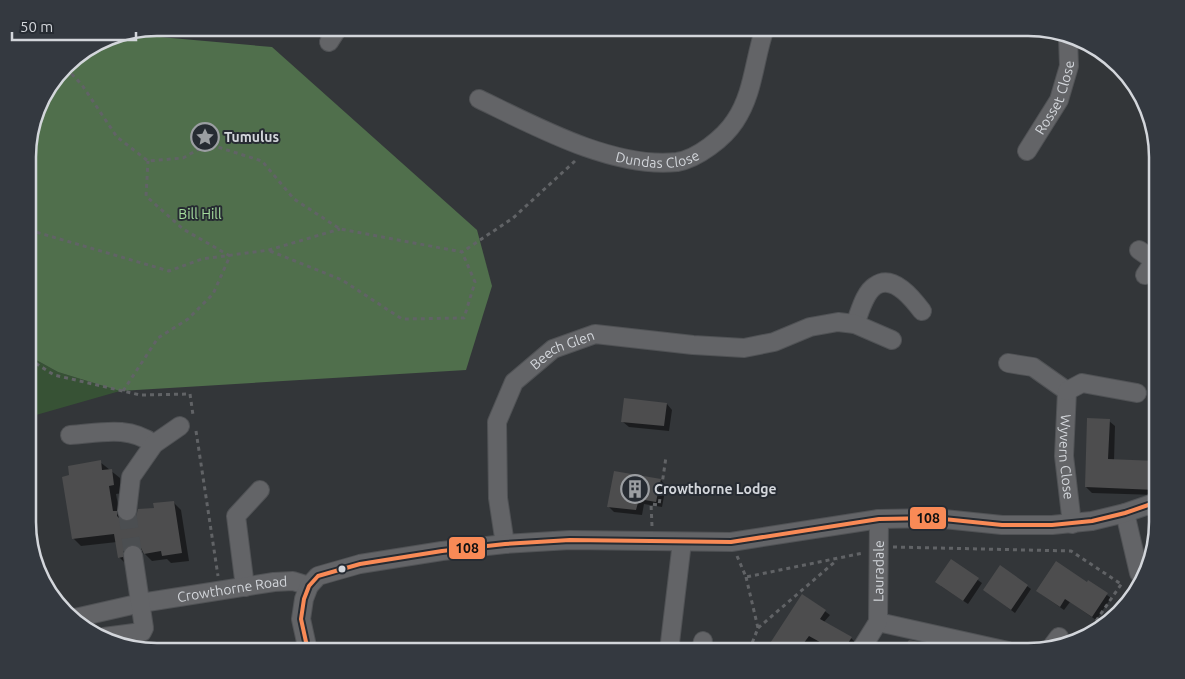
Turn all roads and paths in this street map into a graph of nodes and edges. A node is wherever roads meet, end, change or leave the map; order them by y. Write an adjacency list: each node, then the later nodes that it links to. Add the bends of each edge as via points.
1 (763, 36): 5 (street, Dundas Close, via 747,100 734,123 709,149 679,162 646,162)
2 (1068, 43): 6 (street, Rosset Close, via 1069,66 1059,100)
3 (71, 73): 7 (path, via 117,137)
4 (479, 99): 5 (street, Dundas Close)
5 (588, 148): 12 (path, via 513,218)
6 (1027, 151)
7 (148, 161): 8 (path, via 183,158 208,144 262,161 294,199); 13 (path, via 146,196 183,229)
8 (340, 229): 10 (path); 12 (path)
9 (36, 232): 13 (path, via 169,272 202,259)
10 (269, 250): 12 (path, via 342,280 402,319 464,318 475,282); 13 (path)
11 (1139, 250): 14 (street)
12 (462, 252)
13 (230, 256): 19 (path, via 213,294 188,319 158,338)
14 (1148, 260)
15 (922, 311): 16 (street, via 910,295 895,285 883,283 875,286 866,298)
16 (855, 324): 17 (street); 35 (street, Beech Glen, via 838,322 810,326 774,342 744,348 594,334 553,349 514,382 497,422 498,498)
17 (892, 340)
18 (1008, 363): 20 (street, via 1033,367)
19 (123, 391)
20 (1068, 391): 21 (street, via 1082,383); 32 (street, Wyvern Close, via 1064,456)
21 (1137, 393)
22 (180, 426): 24 (street)
23 (70, 435): 24 (street, via 122,431 144,437)
24 (154, 444): 28 (street, via 131,477)
25 (666, 456): 31 (path, via 659,505 651,504)
26 (260, 490): 41 (street, via 236,516)
27 (1148, 505): 29 (street)
28 (127, 511)
29 (1125, 513): 32 (street); 39 (street)
30 (880, 519): 32 (street, via 934,518 1031,526); 34 (street); 36 (street, Lauradale)
31 (652, 522)
32 (1072, 524)
33 (682, 542): 34 (street); 35 (street, via 570,540); 51 (street)
34 (731, 542): 40 (path)
35 (505, 544): 42 (street, via 360,564 318,576)
36 (878, 550): 38 (path); 46 (street, Lauradale); 47 (path, via 889,547 1071,551 1121,584)
37 (133, 555): 43 (street)
38 (839, 558): 40 (path); 49 (path)
39 (1138, 571)
40 (746, 576): 49 (path)
41 (245, 586): 42 (street, Crowthorne Road, via 293,581); 43 (street, Crowthorne Road)
42 (309, 586): 55 (street, via 301,619)
43 (141, 603): 44 (street, Crowthorne Road); 50 (street, via 142,632)
44 (96, 613): 45 (street, Crowthorne Road); 48 (street)
45 (82, 616)
46 (878, 622): 53 (street); 54 (street)
47 (1094, 623)
48 (97, 626)
49 (758, 628): 52 (path)
50 (115, 635)
51 (670, 642)
52 (752, 642)
53 (865, 642)
54 (968, 642)
55 (306, 643)

